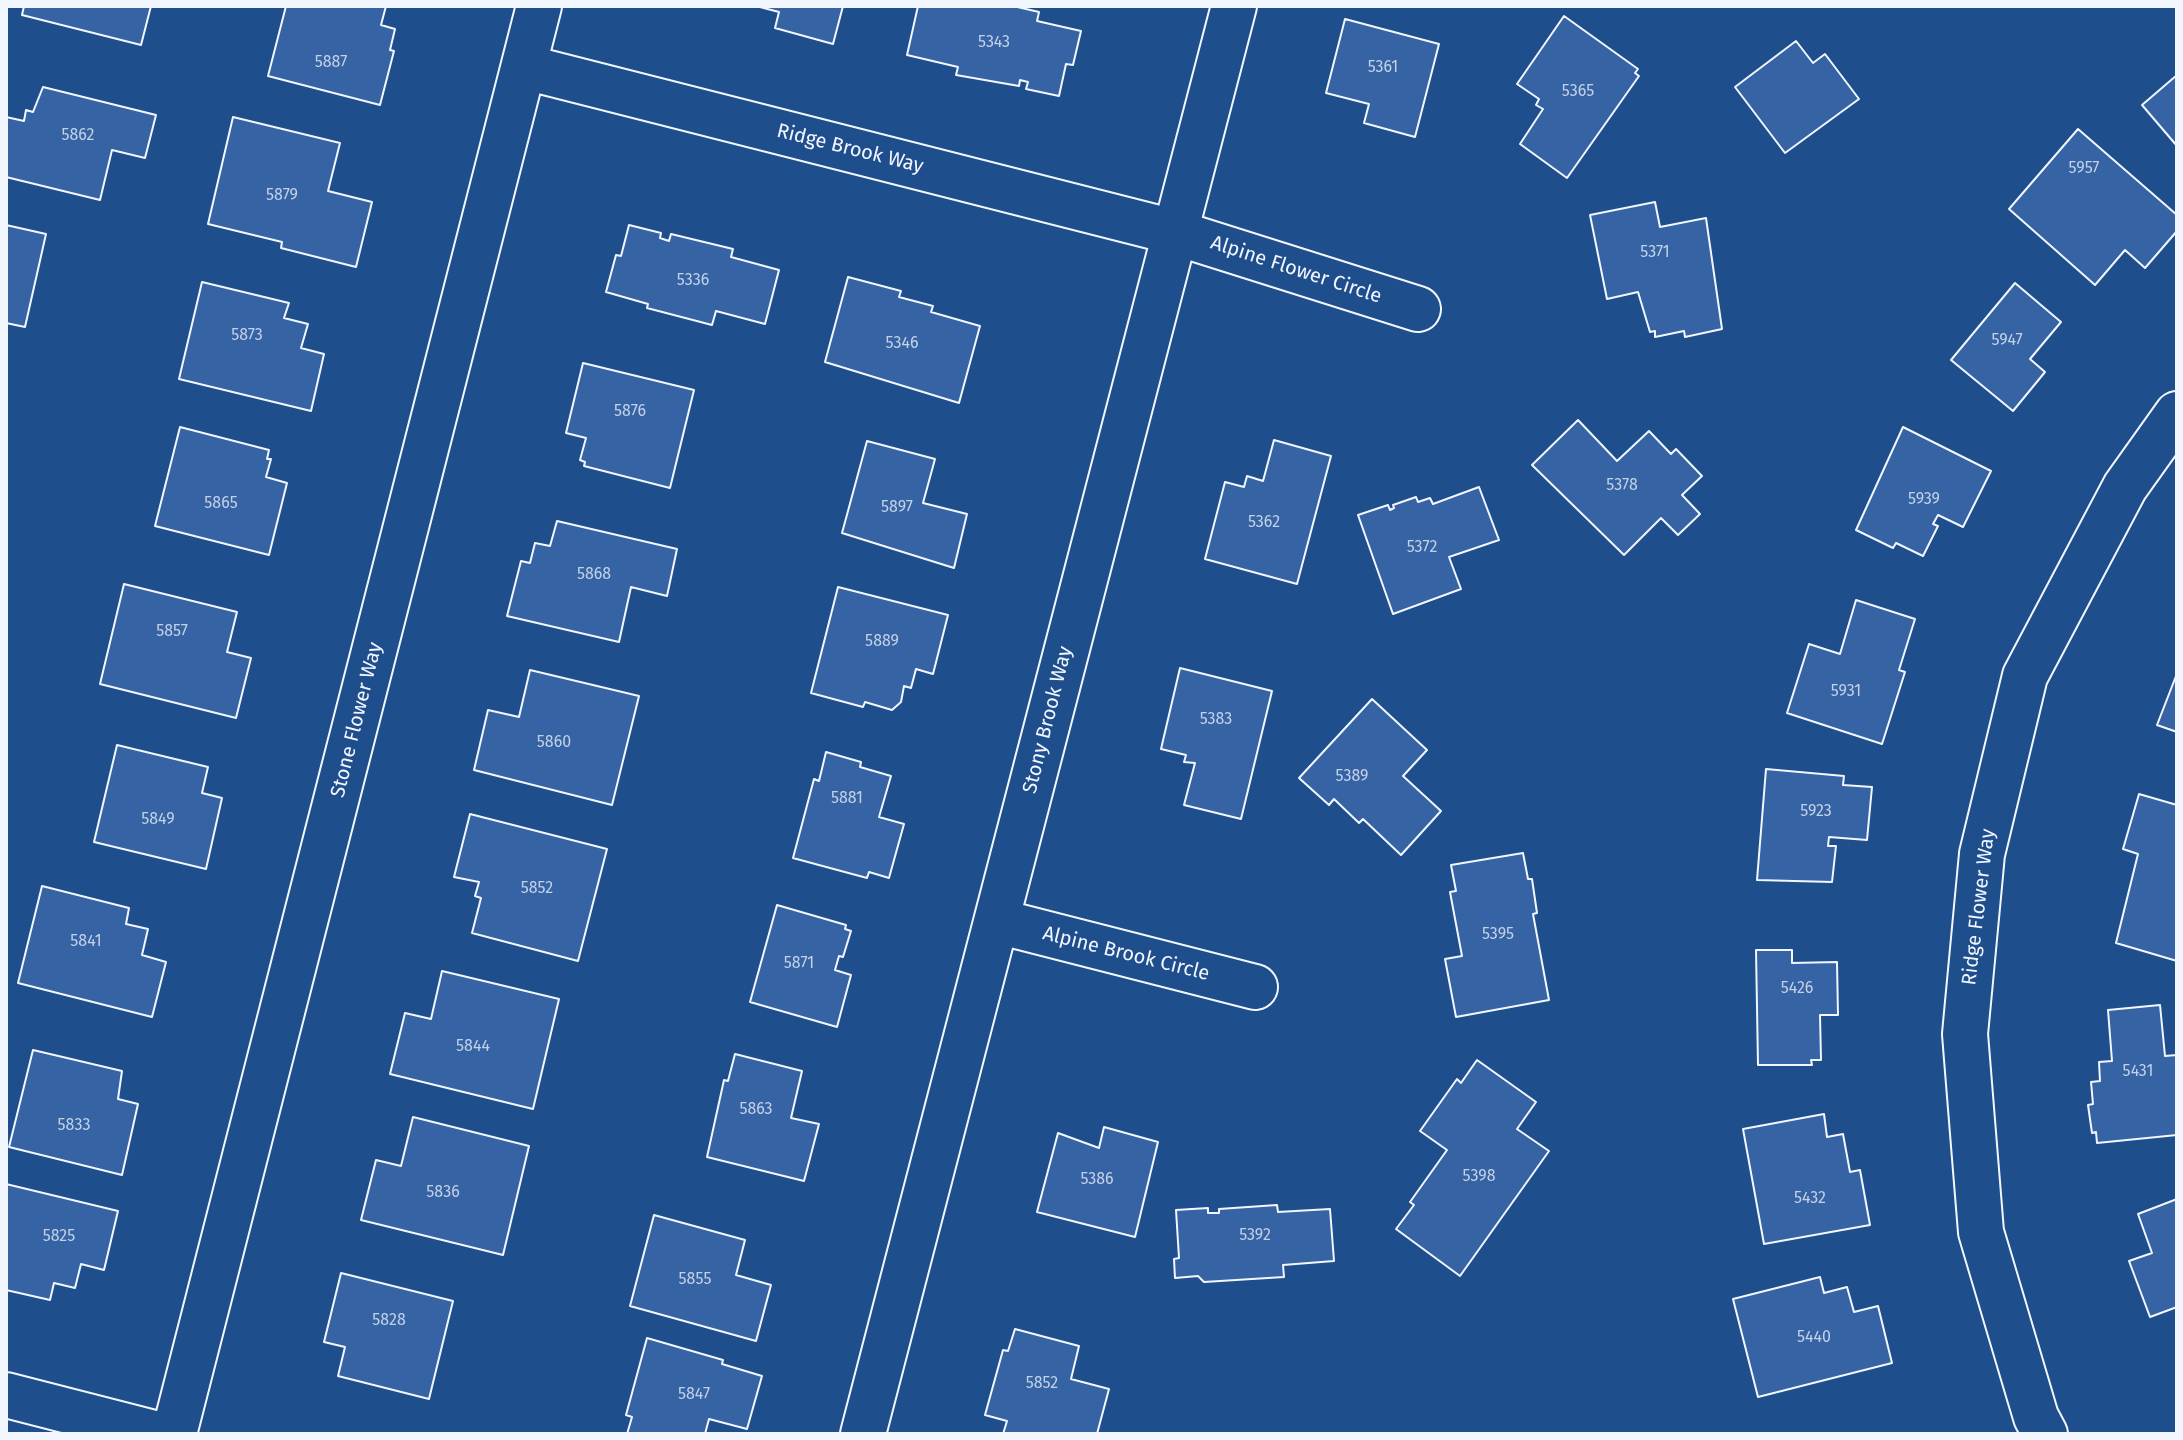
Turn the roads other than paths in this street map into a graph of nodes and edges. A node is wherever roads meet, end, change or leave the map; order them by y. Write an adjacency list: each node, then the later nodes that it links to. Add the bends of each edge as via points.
1 (539, 6): 3 (street, Stone Flower Way)
2 (1234, 6): 4 (street, Stony Brook Way)
3 (525, 67): 4 (street, Ridge Brook Way); 11 (street, Stone Flower Way)
4 (1174, 232): 5 (street, Alpine Flower Circle); 7 (street, Stony Brook Way)
5 (1418, 309)
6 (2177, 414): 13 (street, Ridge Flower Way, via 2125,487 2025,676 1980,869 1965,1034 1981,1232)
7 (997, 921): 8 (street, Alpine Brook Circle); 12 (street, Stony Brook Way)
8 (1255, 987)
9 (6, 1395): 10 (street)
10 (158, 1434)
11 (174, 1434)
12 (863, 1434)
13 (2045, 1434)

